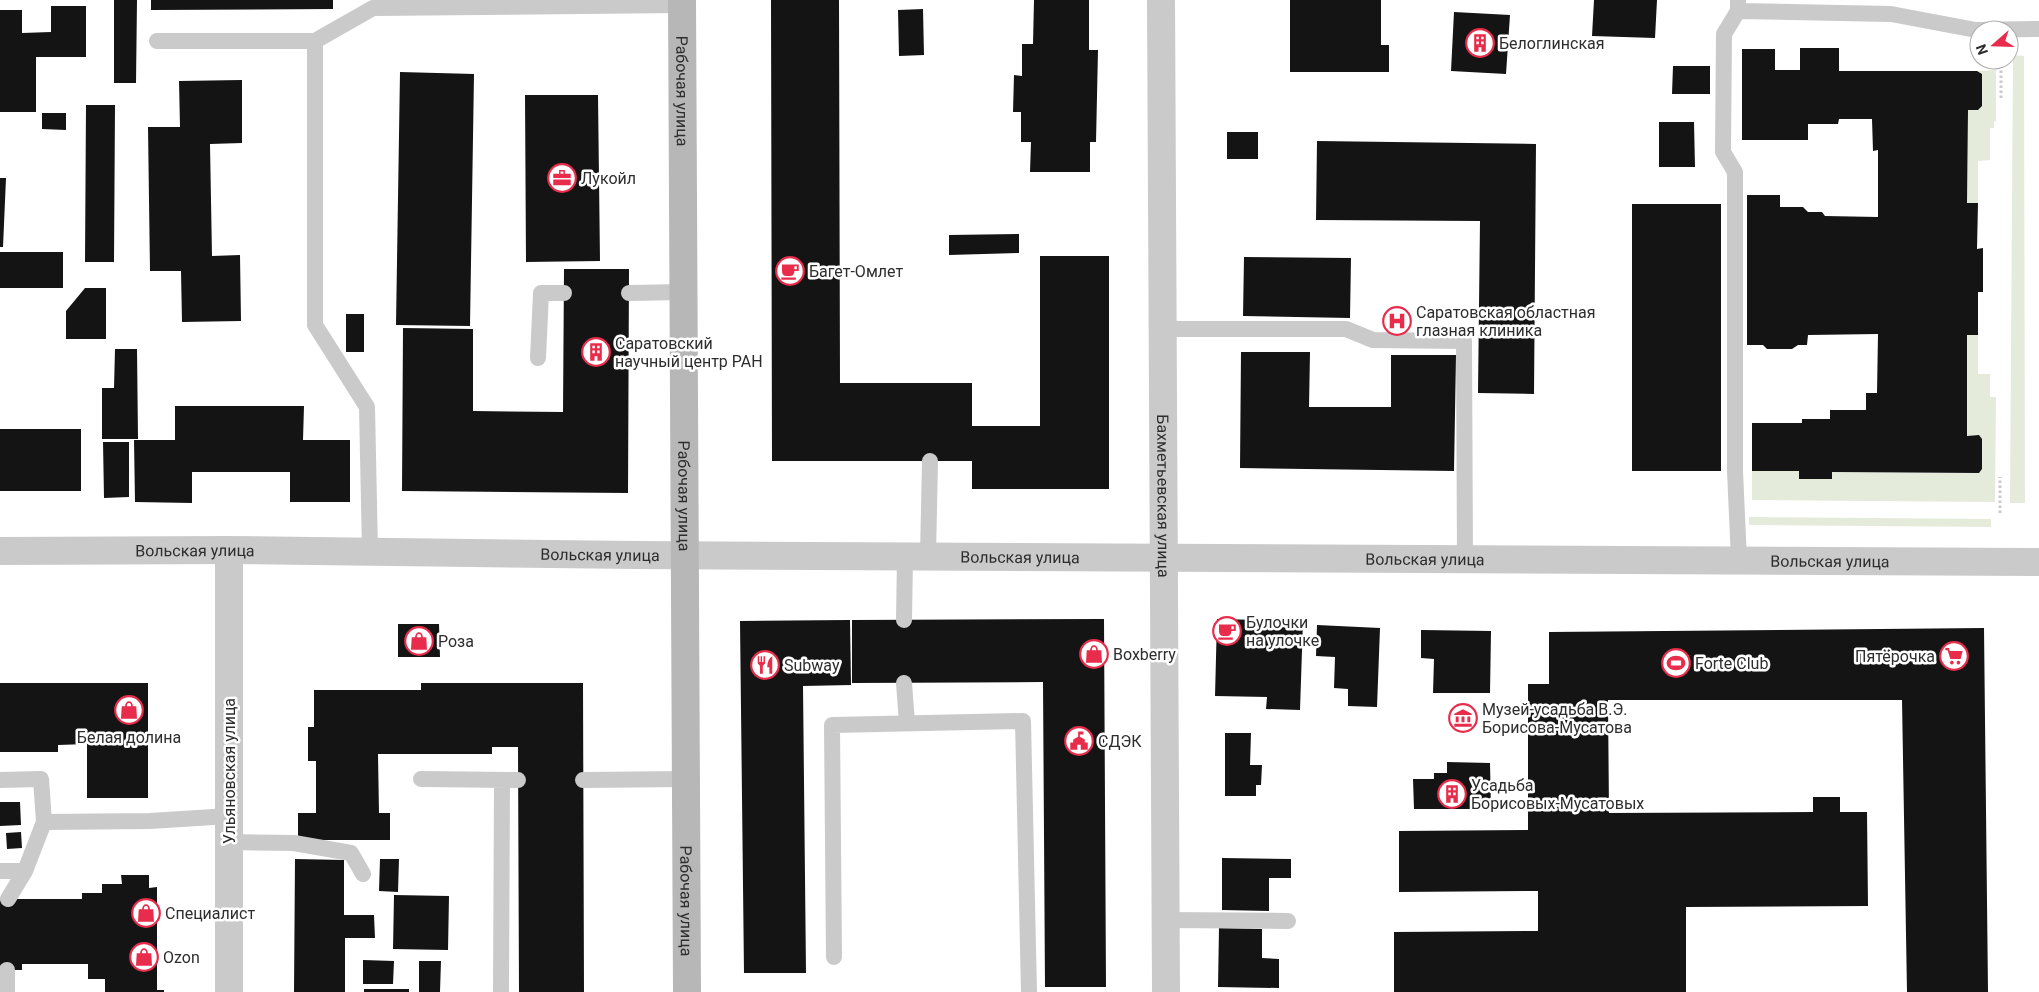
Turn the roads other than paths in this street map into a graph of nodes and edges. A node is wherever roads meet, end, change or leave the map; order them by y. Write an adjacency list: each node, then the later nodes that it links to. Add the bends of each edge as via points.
1 (1161, 0): 10 (street, Бахметьевская улица)
2 (682, 3): 6 (lane, via 374,8); 7 (street, Рабочая улица)
3 (1738, 5): 4 (lane, via 1890,14 1976,30); 20 (lane, via 1724,34 1723,152 1735,172)
4 (2039, 29)
5 (157, 41): 6 (lane)
6 (315, 41): 15 (lane, via 315,325 367,407)
7 (684, 292): 9 (lane); 16 (street, Рабочая улица)
8 (564, 293): 11 (lane, via 541,293)
9 (629, 293)
10 (1163, 329): 18 (street, Бахметьевская улица); 19 (lane, via 1346,329 1373,340 1464,340)
11 (538, 358)
12 (930, 461): 17 (lane)
13 (229, 550): 14 (street, Вольская улица); 15 (street, Вольская улица); 30 (street, Ульяновская улица)
14 (0, 551)
15 (370, 551): 16 (street, Вольская улица)
16 (685, 555): 17 (street, Вольская улица); 26 (street, Рабочая улица)
17 (917, 556): 18 (street, Вольская улица); 22 (lane)
18 (1164, 558): 19 (street, Вольская улица); 35 (street, Бахметьевская улица)
19 (1465, 559): 20 (street, Вольская улица)
20 (1738, 560): 21 (street, Вольская улица)
21 (2039, 562)
22 (904, 620)
23 (904, 682): 24 (lane)
24 (907, 723): 37 (lane, via 832,725); 43 (lane, via 1023,721)
25 (421, 779): 41 (lane, via 510,780)
26 (686, 779): 28 (lane); 42 (street, Рабочая улица)
27 (0, 780): 29 (lane, via 41,779)
28 (583, 780)
29 (44, 822): 30 (lane, via 150,821); 32 (lane)
30 (229, 829): 33 (lane, via 350,853); 40 (street, Ульяновская улица)
31 (0, 871): 32 (lane)
32 (24, 871): 34 (lane)
33 (363, 874)
34 (8, 899)
35 (1165, 920): 36 (lane); 44 (street, Бахметьевская улица)
36 (1288, 922)
37 (834, 956)
38 (7, 970): 39 (lane)
39 (5, 991)
40 (229, 992)
41 (500, 992)
42 (687, 992)
43 (1029, 992)
44 (1166, 992)

